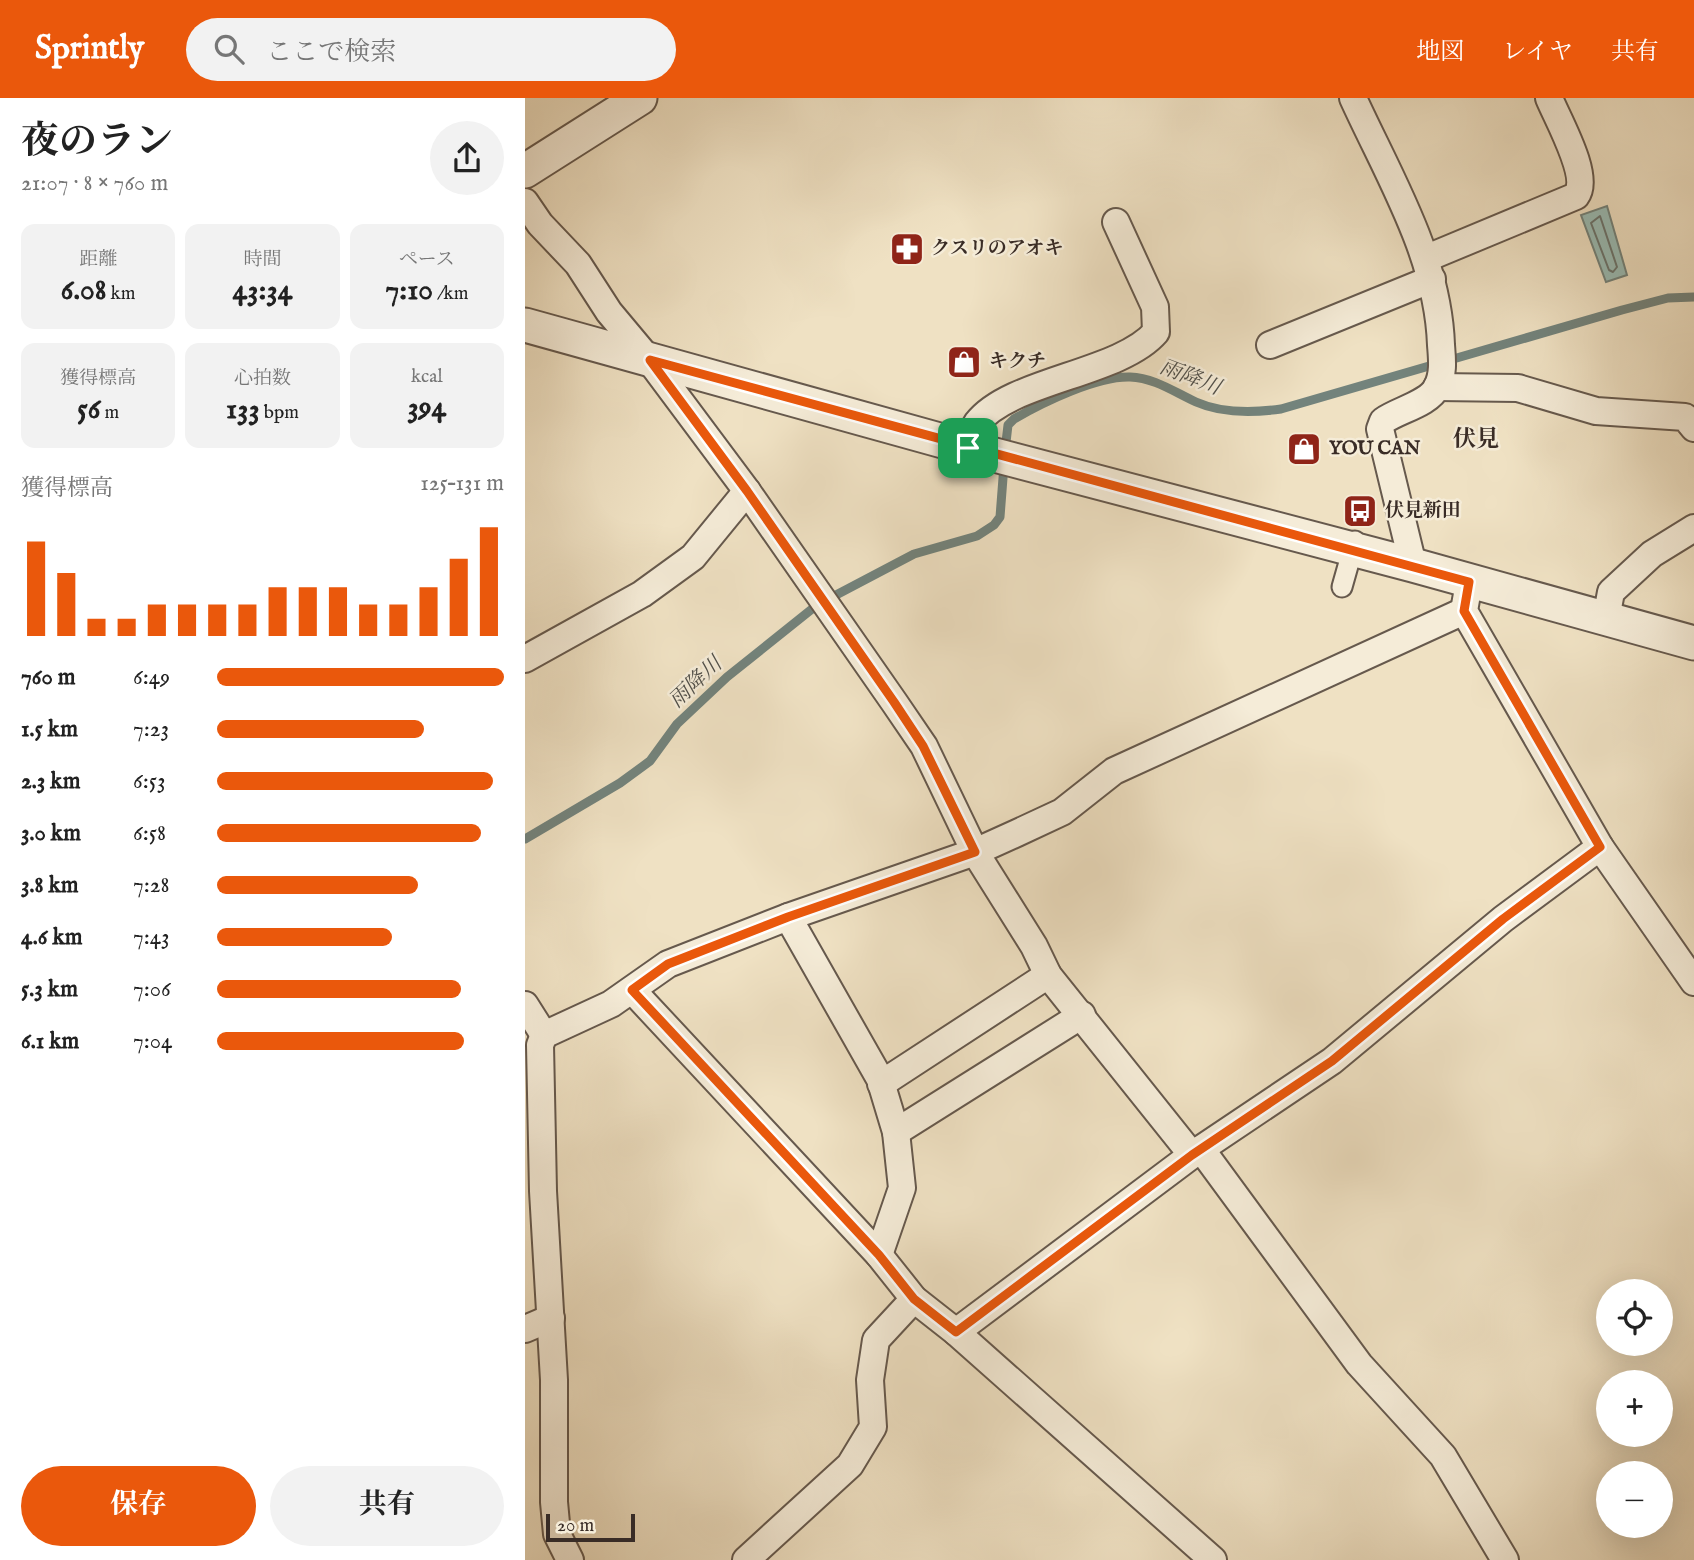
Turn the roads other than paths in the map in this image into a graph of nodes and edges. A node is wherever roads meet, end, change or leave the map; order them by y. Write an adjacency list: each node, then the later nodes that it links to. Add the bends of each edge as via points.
1 (640, 98): 4 (street)
2 (1353, 98): 7 (street)
3 (1549, 98): 7 (street, via 1581,174 1581,190)
4 (525, 171)
5 (525, 202): 10 (street)
6 (1116, 222): 13 (street, via 1155,307 1156,332 1126,351 1001,404 975,426)
7 (1430, 269): 9 (street); 11 (street, via 1440,321 1442,369)
8 (525, 325): 10 (street)
9 (1270, 345)
10 (650, 360): 13 (street); 14 (street)
11 (1437, 387): 12 (street, via 1518,388 1596,411 1685,417); 17 (street, via 1431,395 1383,421 1380,429)
12 (1694, 428)
13 (968, 448): 17 (street)
14 (747, 491): 22 (street, via 694,557 642,594); 24 (street, via 923,746)
15 (1694, 528): 20 (street, via 1653,554 1611,592)
16 (1357, 534): 18 (street)
17 (1413, 565): 19 (street)
18 (1342, 587)
19 (1467, 597): 20 (street); 23 (street); 24 (street, via 1114,771 1062,812)
20 (1606, 619): 21 (street)
21 (1694, 643)
22 (525, 659)
23 (1600, 847): 27 (street); 34 (street, via 1503,919 1332,1061)
24 (975, 852): 25 (street); 26 (street)
25 (788, 917): 28 (street, via 668,964); 32 (street)
26 (1048, 975): 30 (street); 32 (street)
27 (1694, 982)
28 (632, 990): 31 (street); 36 (street)
29 (525, 1005): 31 (street)
30 (1082, 1015): 33 (street); 34 (street)
31 (537, 1051): 35 (street)
32 (881, 1084): 33 (street)
33 (896, 1132): 36 (street, via 902,1188)
34 (1196, 1152): 40 (street); 44 (street, via 1359,1364 1443,1456)
35 (534, 1188): 38 (street)
36 (879, 1255): 37 (street)
37 (914, 1299): 40 (street); 41 (street, via 876,1340 870,1380 873,1427 850,1465)
38 (551, 1318): 39 (street); 42 (street, via 554,1502 557,1534)
39 (525, 1329)
40 (956, 1332): 43 (street)
41 (752, 1558)
42 (568, 1559)
43 (1213, 1560)
44 (1505, 1560)

